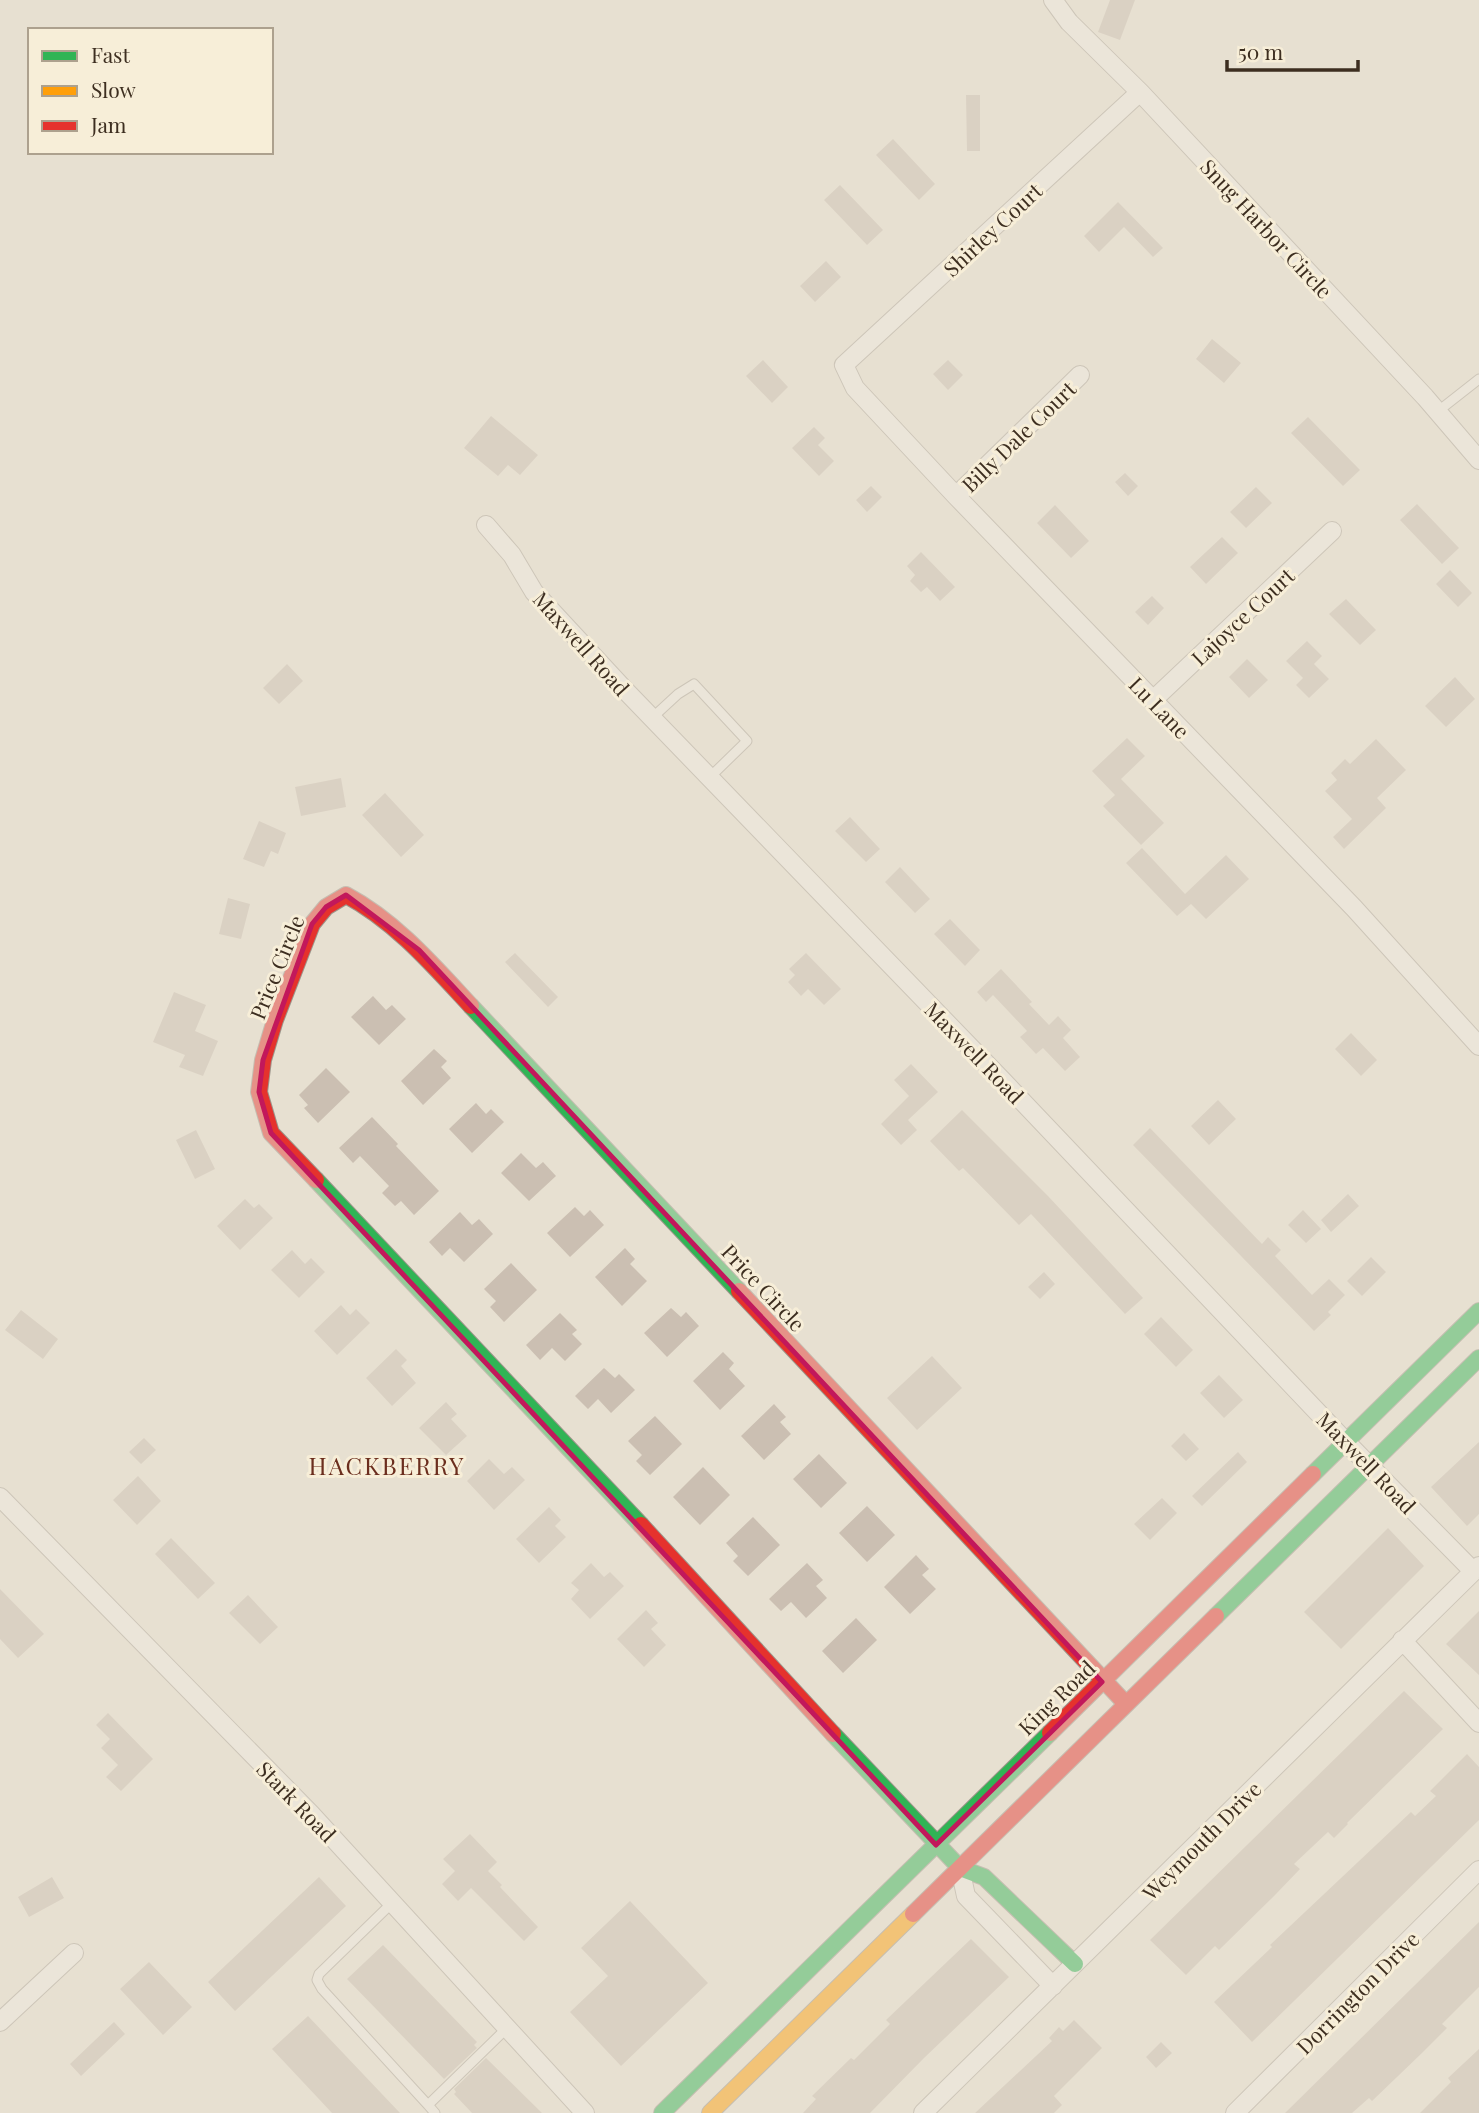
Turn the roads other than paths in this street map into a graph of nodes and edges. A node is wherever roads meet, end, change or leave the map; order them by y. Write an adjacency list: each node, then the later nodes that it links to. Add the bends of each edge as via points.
1 (1053, 0): 2 (street, Snug Harbor Circle)
2 (1140, 92): 3 (street, Shirley Court); 6 (street, Snug Harbor Circle)
3 (844, 365): 8 (street, Lu Lane, via 855,388)
4 (1080, 375): 8 (street, Billy Dale Court)
5 (1479, 379): 6 (lane)
6 (1437, 412): 7 (street, Snug Harbor Circle)
7 (1479, 460)
8 (956, 496): 11 (street, Lu Lane)
9 (486, 525): 12 (street, Maxwell Road, via 512,555 534,592)
10 (1332, 531): 11 (street, Lajoyce Court)
11 (1153, 700): 14 (street, Lu Lane, via 1354,908)
12 (652, 718): 13 (street, Maxwell Road); 13 (lane, via 694,684 747,741)
13 (709, 778): 17 (street, Maxwell Road)
14 (1479, 1046)
15 (1479, 1311): 17 (street, King Road)
16 (1479, 1357): 18 (street, King Road)
17 (1345, 1441): 18 (street, Maxwell Road); 22 (street, King Road)
18 (1369, 1464): 20 (street, Maxwell Road); 23 (street, King Road)
19 (0, 1497): 28 (street, Stark Road, via 311,1814)
20 (1476, 1569): 21 (street, Weymouth Drive)
21 (1402, 1640): 24 (street); 31 (street, Weymouth Drive)
22 (1102, 1682): 23 (street, Price Circle); 25 (street, King Road); 25 (street, Price Circle, via 419,950 346,895 326,907 312,924 263,1060 260,1092 271,1133)
23 (1126, 1704): 26 (street, King Road)
24 (1479, 1723)
25 (936, 1845): 26 (street); 29 (street, King Road)
26 (960, 1868): 29 (street, King Road); 31 (street, via 984,1877); 32 (street, via 966,1896)
27 (1479, 1870): 41 (street, Dorrington Drive)
28 (392, 1903): 34 (street, Stark Road); 35 (lane, via 317,1980)
29 (852, 1951): 38 (street, King Road); 39 (street, King Road)
30 (74, 1953): 33 (street)
31 (1076, 1964): 32 (street, Weymouth Drive)
32 (1054, 1986): 40 (street, Weymouth Drive)
33 (0, 2022)
34 (507, 2028): 35 (lane); 37 (street, Stark Road)
35 (428, 2105): 36 (lane)
36 (435, 2113)
37 (584, 2113)
38 (662, 2113)
39 (710, 2113)
40 (923, 2113)
41 (1235, 2113)

